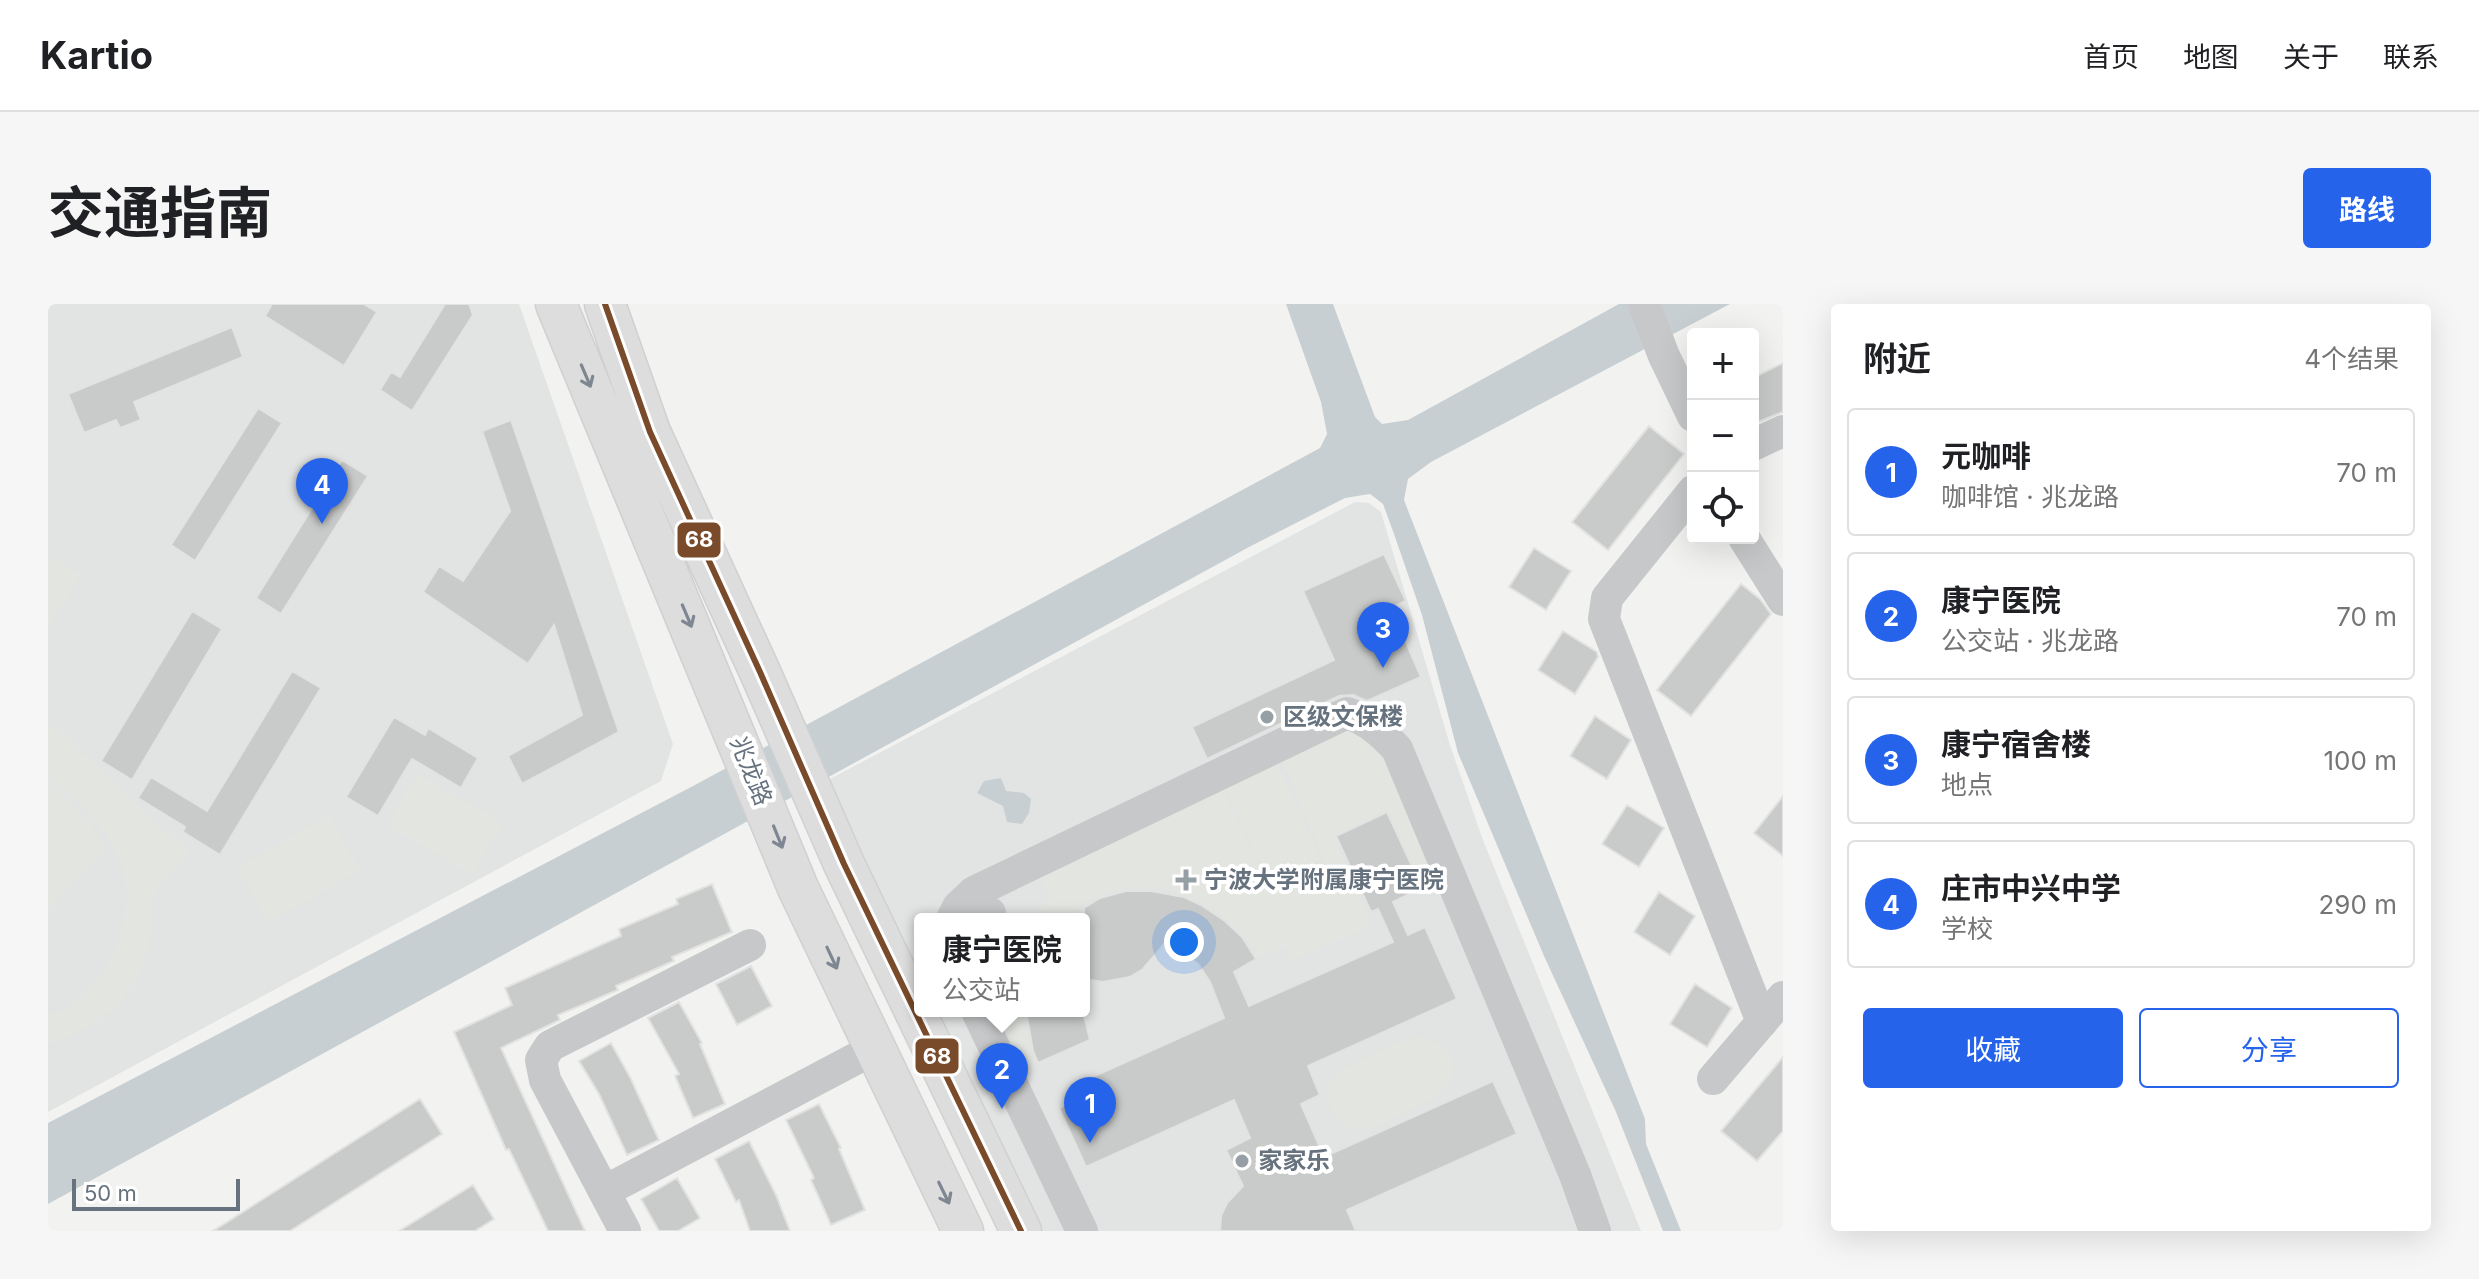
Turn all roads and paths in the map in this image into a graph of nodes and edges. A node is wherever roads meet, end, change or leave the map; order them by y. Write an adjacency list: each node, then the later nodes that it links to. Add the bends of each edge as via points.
1 (556, 304): 17 (main road, 兆龙路, one-way to 17, via 798,888)
2 (605, 304): 13 (main road, via 650,432)
3 (1644, 304): 4 (lane)
4 (1687, 404)
5 (1783, 431): 6 (lane)
6 (1759, 442)
7 (1687, 498): 16 (lane, via 1607,598 1604,619)
8 (1748, 544): 9 (lane)
9 (1783, 600)
10 (955, 913): 24 (lane, via 974,892 1347,713 1359,717 1397,749)
11 (750, 945): 19 (lane, via 550,1046 541,1060 545,1080)
12 (1783, 997): 16 (lane)
13 (914, 1009)
14 (918, 1017): 22 (main road)
15 (980, 1017): 23 (lane)
16 (1762, 1022): 18 (lane)
17 (874, 1049): 19 (lane); 21 (main road, 兆龙路, one-way to 21)
18 (1713, 1079)
19 (605, 1191): 20 (lane)
20 (625, 1231)
21 (963, 1231)
22 (1021, 1231)
23 (1082, 1231)
24 (1595, 1231)

